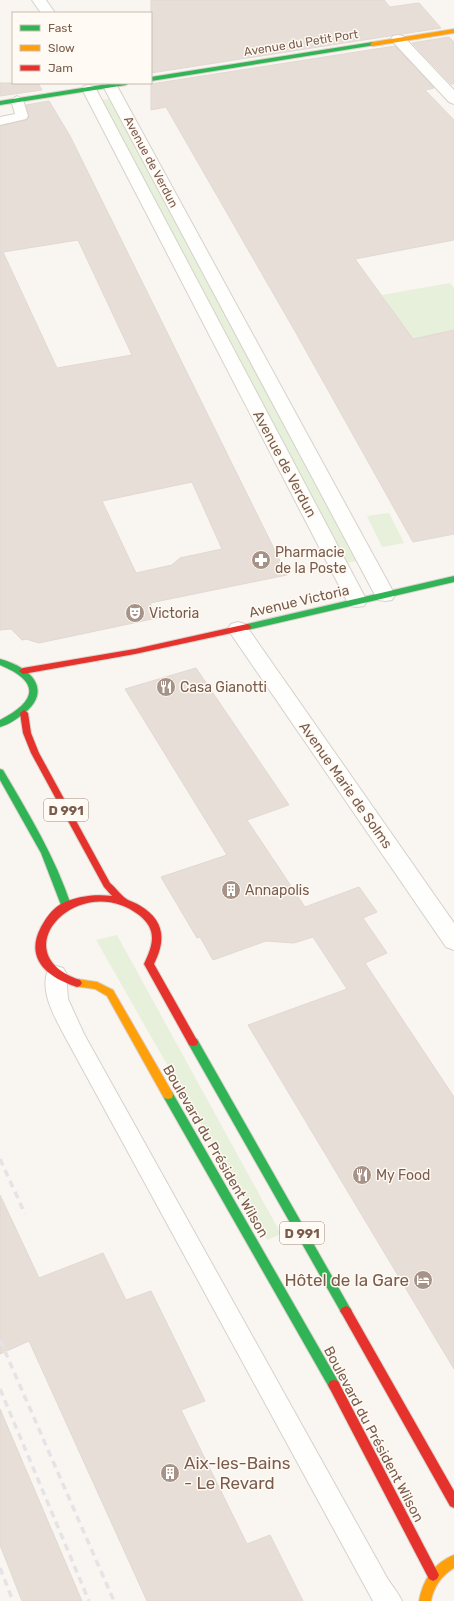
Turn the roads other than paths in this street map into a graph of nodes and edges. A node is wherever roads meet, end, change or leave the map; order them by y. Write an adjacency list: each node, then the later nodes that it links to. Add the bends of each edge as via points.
1 (38, 0): 2 (street)
2 (47, 12)
3 (454, 31): 4 (main road, Avenue du Petit Port)
4 (398, 39): 5 (main road, Avenue du Petit Port); 7 (street)
5 (152, 79)
6 (104, 86): 8 (main road); 11 (street, Avenue de Verdun); 12 (street, Avenue de Verdun)
7 (454, 99)
8 (17, 100): 9 (main road); 10 (lane, via 22,116)
9 (0, 103)
10 (0, 121)
11 (238, 323): 12 (street); 14 (street, Avenue de Verdun)
12 (213, 327): 15 (street, Avenue de Verdun)
13 (454, 579): 14 (main road, Avenue Victoria)
14 (385, 595): 15 (main road, Avenue Victoria)
15 (357, 601): 16 (main road, Avenue Victoria)
16 (238, 629): 17 (main road, Avenue Victoria); 26 (street, Avenue Marie de Solms)
17 (150, 650): 19 (main road, Avenue Victoria); 20 (main road, Avenue Victoria)
18 (0, 662): 19 (main road)
19 (23, 671): 21 (main road, via 37,684 32,702)
20 (84, 671)
21 (24, 713): 22 (main road); 24 (main road, Boulevard du Président Wilson / D 991, via 27,733 35,753 107,886)
22 (0, 724)
23 (0, 772): 25 (main road, D 991, via 38,837 63,891)
24 (122, 900): 25 (main road, Boulevard du Président Wilson, via 103,897); 28 (main road, Boulevard du Président Wilson / D 991, via 139,908 151,920 158,934 156,949 149,964)
25 (66, 906): 27 (main road, Boulevard du Président Wilson, via 52,916 43,928 39,942 41,956)
26 (454, 941)
27 (56, 973): 30 (main road, Boulevard du Président Wilson, via 79,984 98,986 110,994 344,1403); 31 (lane, via 54,983 58,1004 76,1038 377,1584)
28 (454, 1502)
29 (454, 1561): 30 (main road)
30 (433, 1576): 32 (main road)
31 (390, 1601)
32 (424, 1601)

